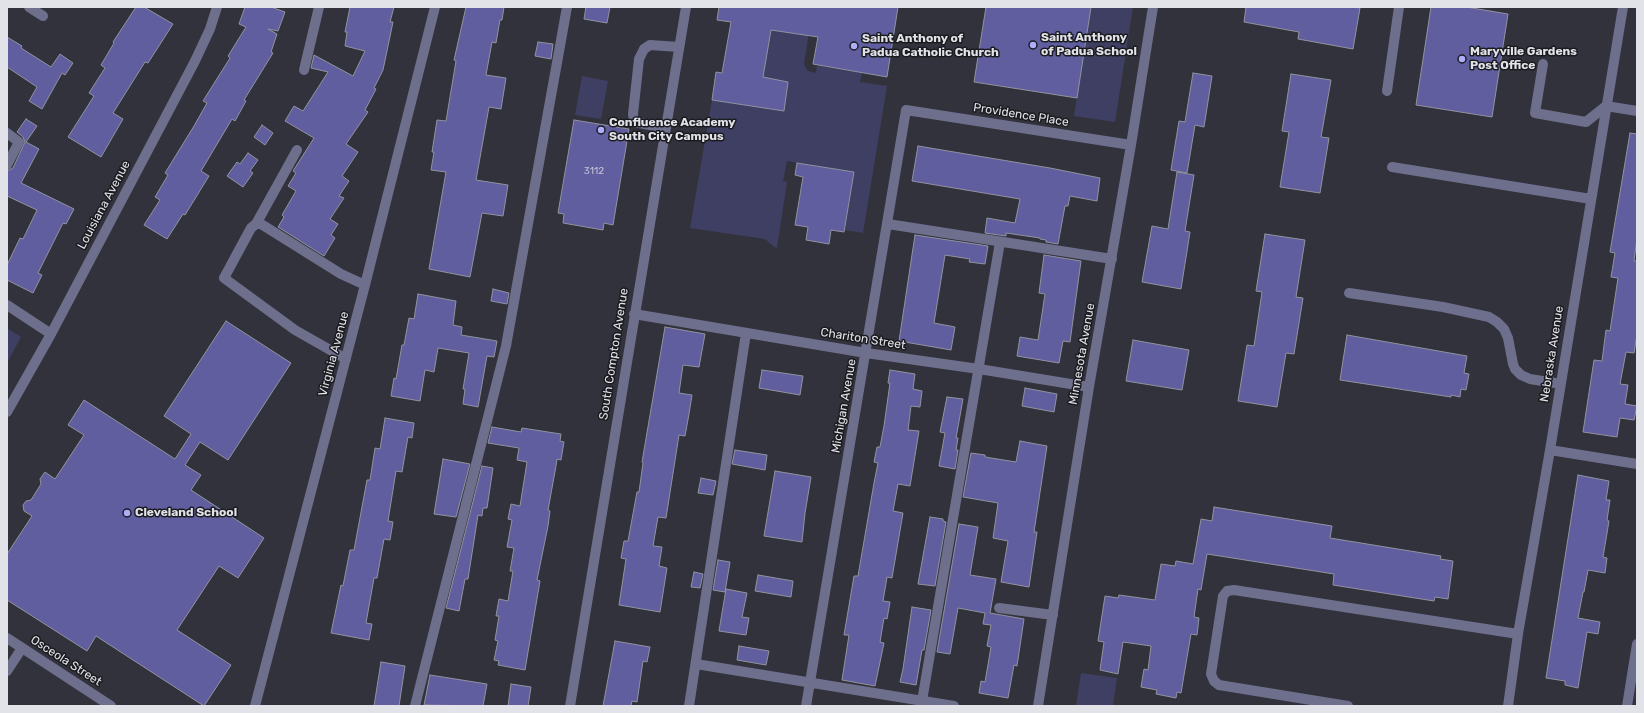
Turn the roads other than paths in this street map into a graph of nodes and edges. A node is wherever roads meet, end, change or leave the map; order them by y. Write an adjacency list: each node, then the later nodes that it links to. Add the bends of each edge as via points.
1 (29, 7): 10 (street)
2 (217, 7): 34 (street, Louisiana Avenue, via 195,61)
3 (319, 7): 13 (street)
4 (435, 7): 29 (street, Virginia Avenue)
5 (566, 7): 55 (street, via 506,346)
6 (686, 7): 11 (street, South Compton Avenue)
7 (1153, 7): 20 (street, Minnesota Avenue)
8 (1399, 7): 14 (street)
9 (1623, 7): 15 (street, Nebraska Avenue)
10 (43, 16)
11 (679, 47): 18 (street, South Compton Avenue); 18 (street, via 650,45 644,48 639,59 634,122)
12 (1543, 64): 15 (street, via 1535,113 1586,122)
13 (304, 70)
14 (1387, 91)
15 (1606, 106): 17 (street); 24 (street, Nebraska Avenue)
16 (906, 110): 20 (street, Providence Place); 26 (street, Michigan Avenue)
17 (1637, 111)
18 (666, 128): 32 (street, South Compton Avenue)
19 (7, 133): 22 (street, via 20,142)
20 (1131, 145): 28 (street, Minnesota Avenue)
21 (297, 150): 25 (street)
22 (7, 165)
23 (1392, 167): 24 (street)
24 (1591, 199): 38 (street, Nebraska Avenue)
25 (256, 224): 29 (street, via 262,224 341,274); 36 (street, via 251,228 224,278 295,330)
26 (888, 224): 27 (street); 35 (street, Michigan Avenue)
27 (1000, 242): 28 (street); 37 (street)
28 (1112, 259): 39 (street, Minnesota Avenue)
29 (365, 285): 36 (street, Virginia Avenue)
30 (1349, 293): 38 (street, via 1443,307 1489,318 1504,329 1513,364 1521,375)
31 (7, 305): 34 (street)
32 (634, 314): 33 (street, Chariton Street); 56 (street, South Compton Avenue)
33 (746, 333): 35 (street, Chariton Street); 49 (street)
34 (51, 334): 40 (street, Louisiana Avenue)
35 (866, 353): 37 (street, Chariton Street); 51 (street, Michigan Avenue)
36 (346, 359): 54 (street, Virginia Avenue)
37 (979, 369): 39 (street, Chariton Street); 52 (street)
38 (1561, 384): 41 (street, Nebraska Avenue)
39 (1089, 388): 44 (street, Minnesota Avenue)
40 (7, 412)
41 (1550, 450): 42 (street); 45 (street, Nebraska Avenue)
42 (1637, 464)
43 (999, 608): 44 (street)
44 (1053, 615): 60 (street, Minnesota Avenue)
45 (1518, 634): 61 (street, via 1234,590 1223,596 1211,674 1214,681 1219,685); 62 (street, Nebraska Avenue)
46 (7, 638): 48 (street, Osceola Street)
47 (1637, 644): 63 (street)
48 (22, 648): 50 (street); 53 (street, Osceola Street)
49 (696, 664): 51 (street); 57 (street)
50 (7, 671)
51 (810, 683): 52 (street); 58 (street, Michigan Avenue)
52 (922, 701): 59 (street)
53 (111, 706)
54 (255, 706)
55 (415, 706)
56 (570, 706)
57 (689, 706)
58 (806, 706)
59 (954, 706)
60 (1038, 706)
61 (1348, 706)
62 (1508, 706)
63 (1627, 706)

